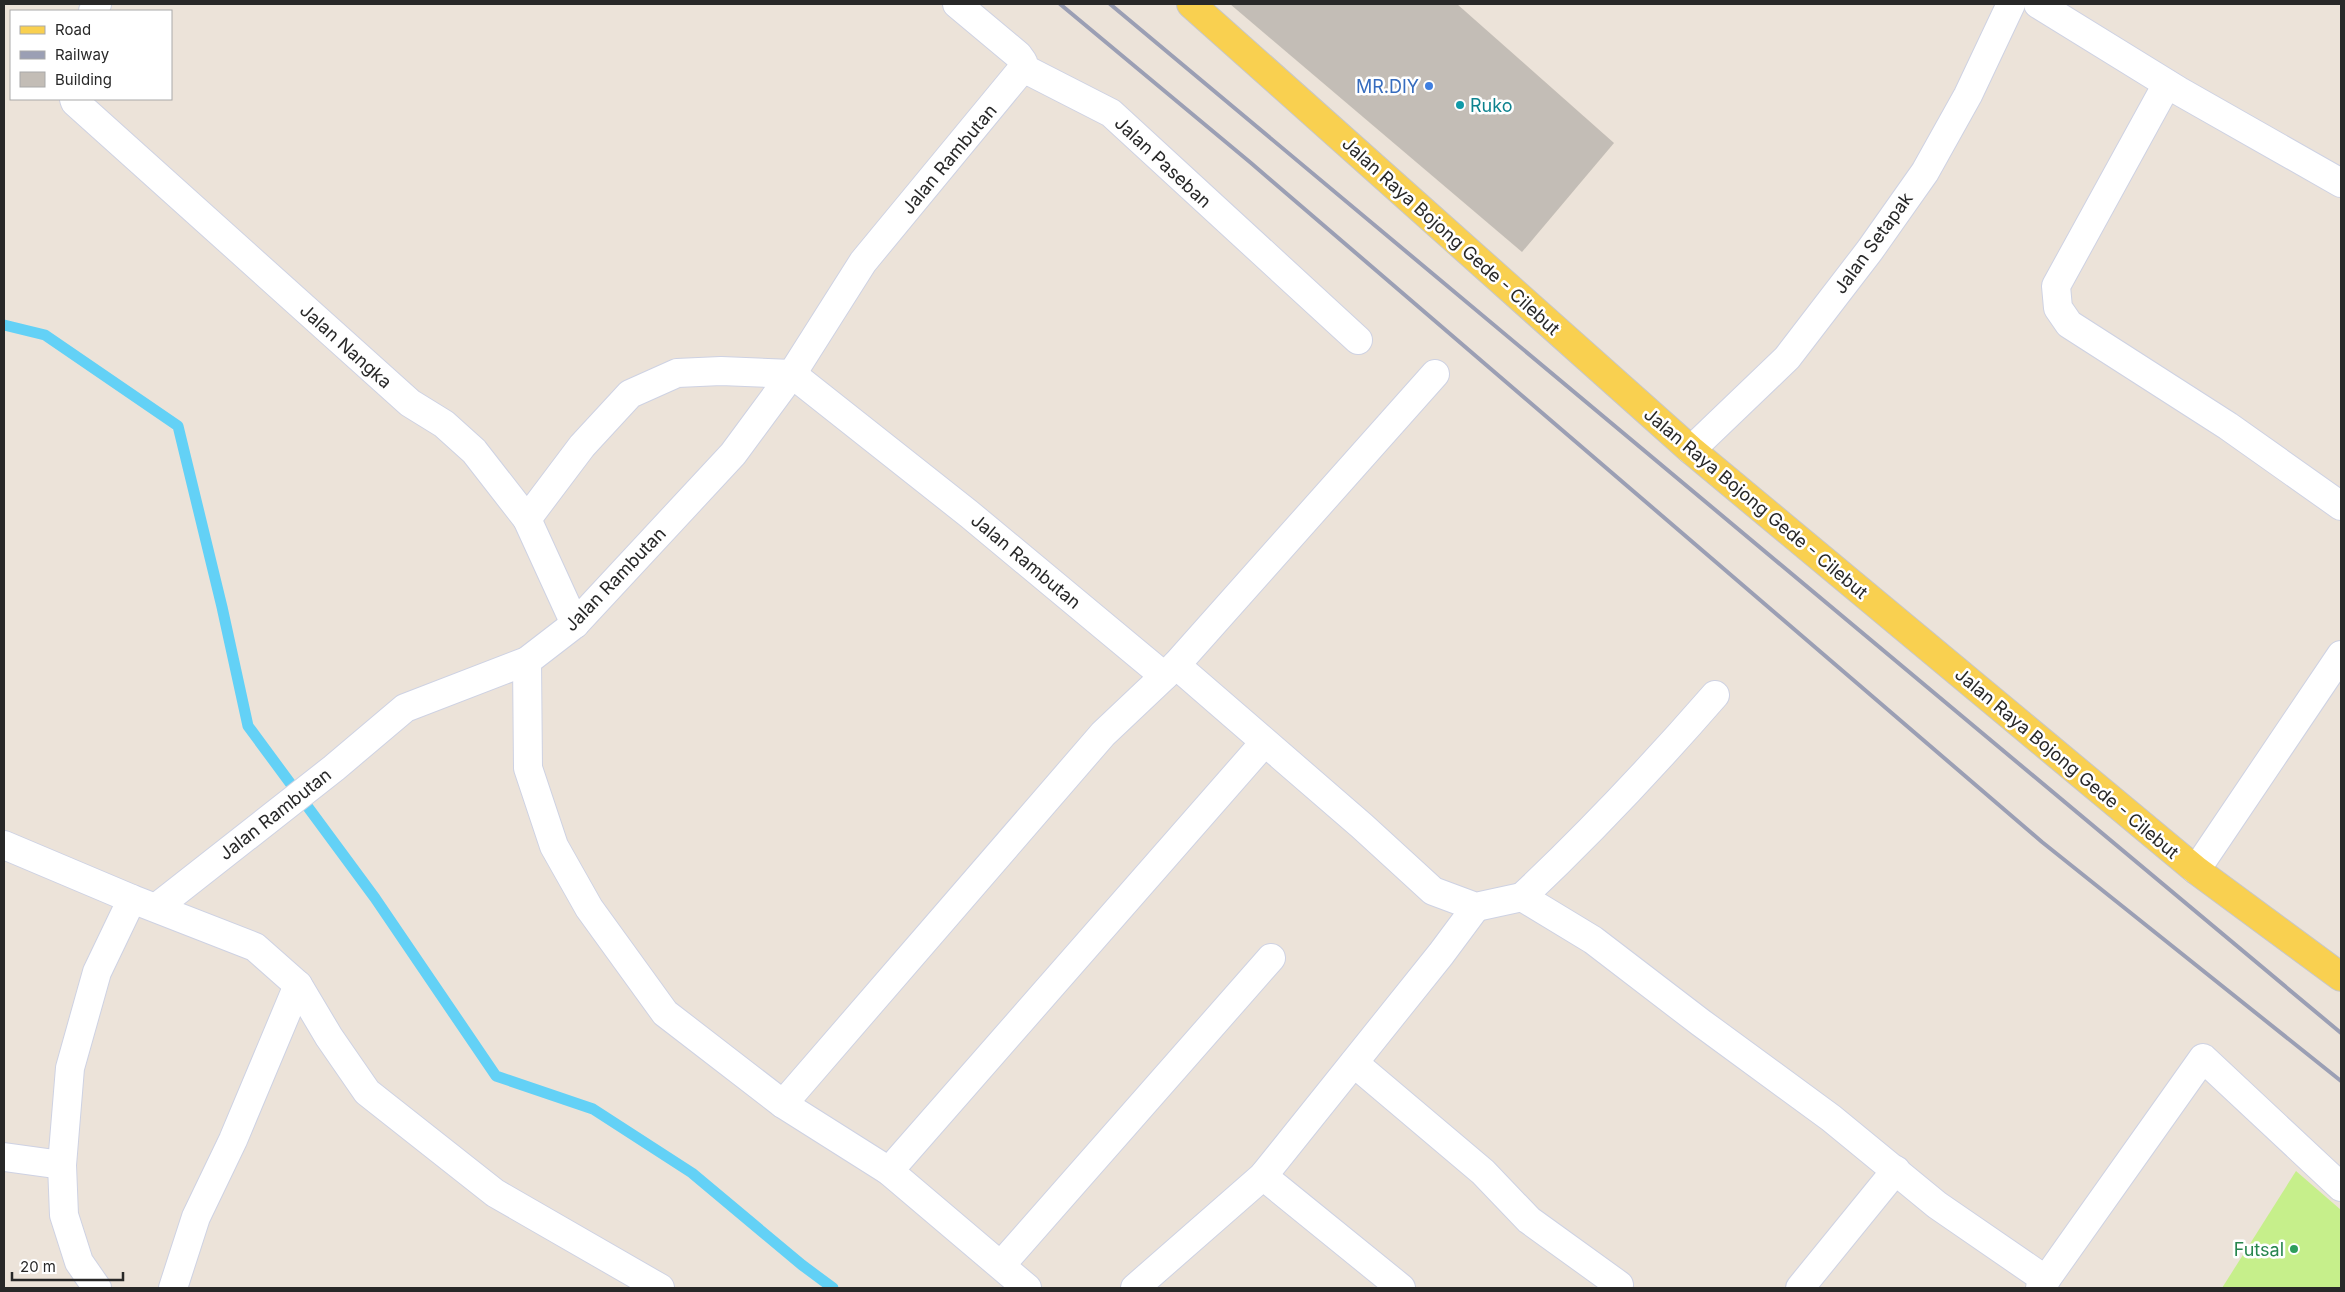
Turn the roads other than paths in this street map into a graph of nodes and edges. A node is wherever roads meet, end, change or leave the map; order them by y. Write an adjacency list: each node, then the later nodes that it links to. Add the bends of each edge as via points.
1 (958, 4): 5 (street, Jalan Paseban, via 1018,55)
2 (1191, 4): 12 (main road, Jalan Raya Bojong Gede - Cilebut)
3 (2011, 4): 12 (street, Jalan Setapak, via 1968,95 1925,172 1870,250 1787,358)
4 (2038, 4): 6 (street)
5 (1023, 68): 9 (street, Jalan Paseban, via 1111,114); 10 (street, Jalan Rambutan, via 863,262)
6 (2167, 84): 8 (street); 13 (street, via 2056,286 2058,308 2069,324 2228,426)
7 (74, 100): 14 (street, Jalan Nangka, via 410,403 444,424 474,451)
8 (2341, 183)
9 (1358, 340)
10 (792, 374): 14 (street, via 677,373 630,394 582,446); 15 (street, Jalan Rambutan, via 733,454); 18 (street, Jalan Rambutan)
11 (1434, 374): 18 (street)
12 (1691, 450): 22 (main road, Jalan Raya Bojong Gede - Cilebut)
13 (2341, 506)
14 (527, 519): 15 (street, Jalan Nangka)
15 (575, 624): 17 (street, Jalan Rambutan)
16 (2341, 655): 22 (street)
17 (527, 661): 24 (street, Jalan Rambutan, via 405,708 278,812); 30 (street, via 528,768 554,846 585,900 665,1012)
18 (1170, 670): 20 (street, Jalan Rambutan); 30 (street, via 1102,734)
19 (1714, 695): 23 (street, via 1584,839)
20 (1264, 743): 25 (street, Jalan Rambutan, via 1433,891); 34 (street)
21 (4, 844): 24 (street)
22 (2196, 870): 27 (main road, Jalan Raya Bojong Gede - Cilebut)
23 (1522, 897): 25 (street); 33 (street, via 1593,940)
24 (144, 903): 28 (street, via 255,947); 32 (street, via 97,972 70,1068)
25 (1476, 907): 29 (street)
26 (1271, 958): 37 (street)
27 (2341, 977)
28 (298, 985): 41 (street, via 233,1140 196,1216); 42 (street, via 367,1092 496,1193)
29 (1354, 1063): 35 (street); 39 (street, via 1483,1172 1529,1220)
30 (783, 1104): 34 (street)
31 (4, 1157): 32 (street)
32 (62, 1165): 40 (street, via 64,1215 79,1262)
33 (1896, 1170): 38 (street, via 1937,1205); 46 (street)
34 (889, 1171): 37 (street)
35 (1263, 1176): 44 (street); 45 (street)
36 (2341, 1187): 38 (street, via 2203,1058)
37 (1001, 1265): 43 (street)
38 (2043, 1284)
39 (1619, 1285)
40 (96, 1288)
41 (173, 1288)
42 (660, 1288)
43 (1027, 1288)
44 (1135, 1288)
45 (1401, 1288)
46 (1800, 1288)

